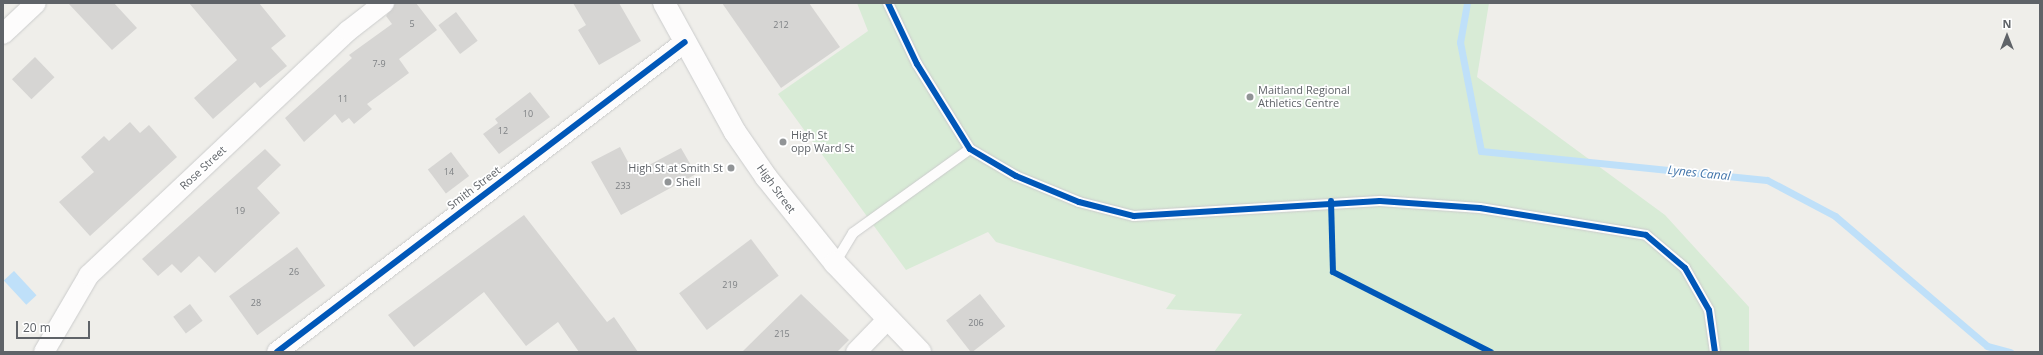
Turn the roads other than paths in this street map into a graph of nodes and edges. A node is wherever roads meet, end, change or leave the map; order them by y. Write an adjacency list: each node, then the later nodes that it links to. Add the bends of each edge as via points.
1 (36, 3): 5 (street)
2 (384, 3): 10 (street, Rose Street, via 348,30 89,275)
3 (664, 3): 6 (main road, High Street)
4 (888, 3): 7 (lane, via 917,64)
5 (3, 34)
6 (685, 42): 8 (main road, High Street, via 752,157); 11 (street, Smith Street)
7 (970, 149): 8 (lane, via 853,233); 14 (lane, via 1016,176 1079,202 1134,216 1380,201 1480,208 1646,236 1686,268 1709,310)
8 (835, 263): 9 (main road, High Street)
9 (888, 319): 12 (street); 13 (main road, High Street)
10 (44, 352)
11 (277, 352)
12 (856, 352)
13 (920, 352)
14 (1714, 352)

